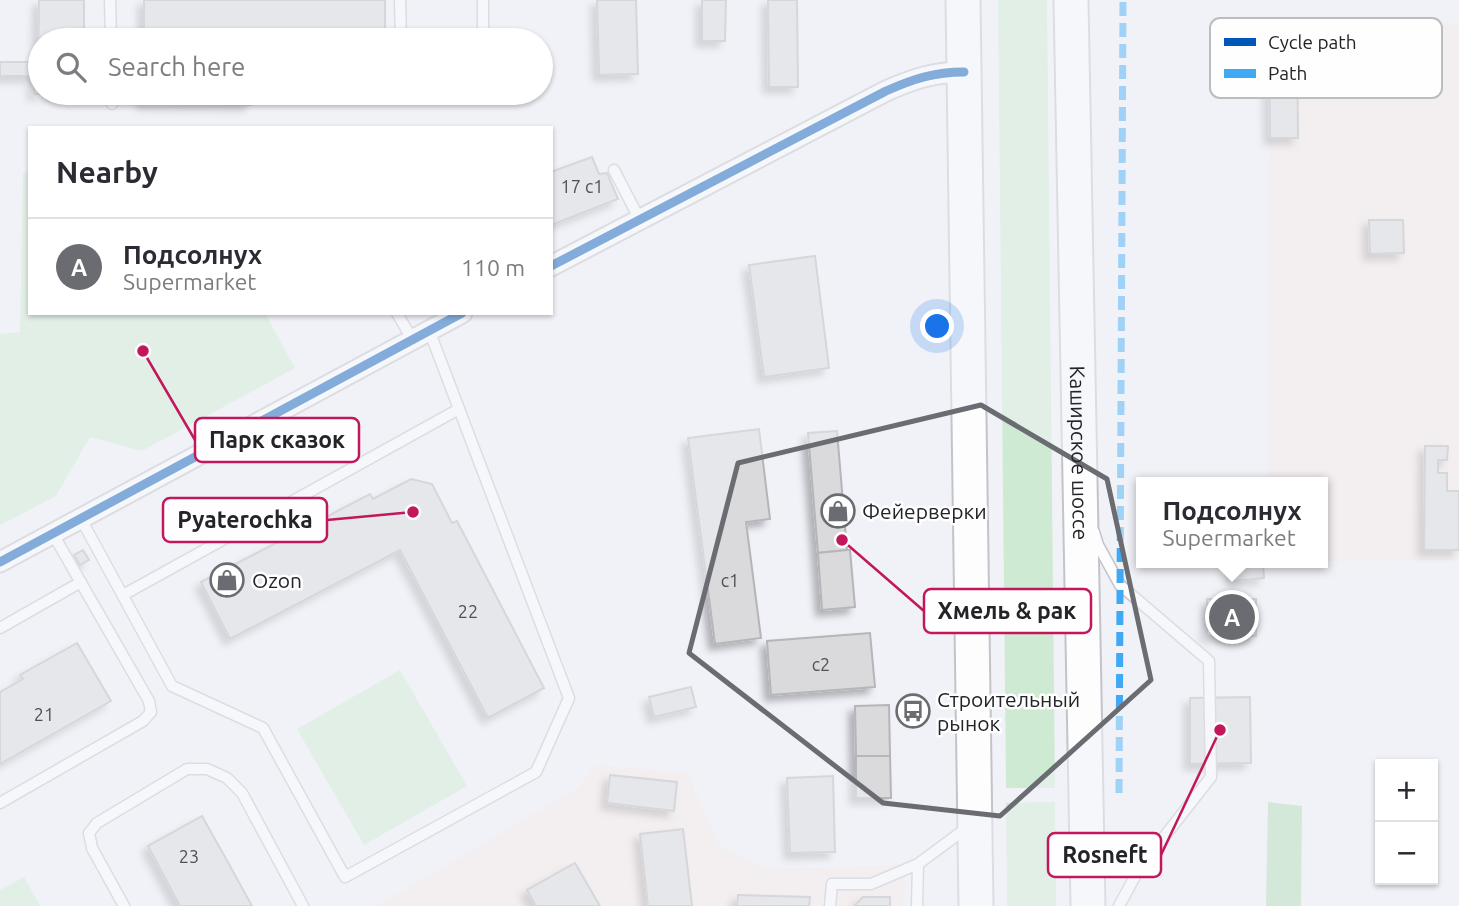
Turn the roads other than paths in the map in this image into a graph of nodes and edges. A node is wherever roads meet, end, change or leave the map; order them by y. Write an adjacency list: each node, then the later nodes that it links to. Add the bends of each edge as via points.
1 (110, 0): 6 (lane)
2 (400, 0): 7 (lane)
3 (483, 0): 8 (lane)
4 (963, 0): 9 (highway)
5 (1071, 0): 17 (highway, Каширское шоссе)
6 (111, 28)
7 (401, 28)
8 (483, 28)
9 (964, 72): 11 (street, via 939,72 908,81); 25 (highway)
10 (614, 170): 11 (lane)
11 (640, 220): 12 (street)
12 (553, 266)
13 (399, 315): 15 (lane)
14 (458, 315): 15 (street)
15 (421, 335): 16 (lane); 18 (street)
16 (459, 409): 22 (lane); 22 (lane, via 569,698 536,772 524,779 345,877 262,728 172,686)
17 (1081, 492): 32 (highway, Каширское шоссе); 33 (lane, via 1098,545 1120,585 1209,661 1211,777 1139,870)
18 (81, 519): 19 (street); 22 (lane)
19 (53, 534): 20 (street); 21 (lane)
20 (0, 562)
21 (81, 582): 23 (lane); 24 (lane, via 151,712)
22 (123, 595)
23 (0, 628)
24 (0, 803)
25 (975, 822): 26 (lane); 31 (highway)
26 (918, 864): 29 (lane, via 871,884 832,884); 30 (lane)
27 (124, 906): 28 (lane, via 92,848 89,832 187,769 207,769 228,778 242,793)
28 (303, 906)
29 (830, 906)
30 (917, 906)
31 (975, 906)
32 (1088, 906)
33 (1119, 906)

